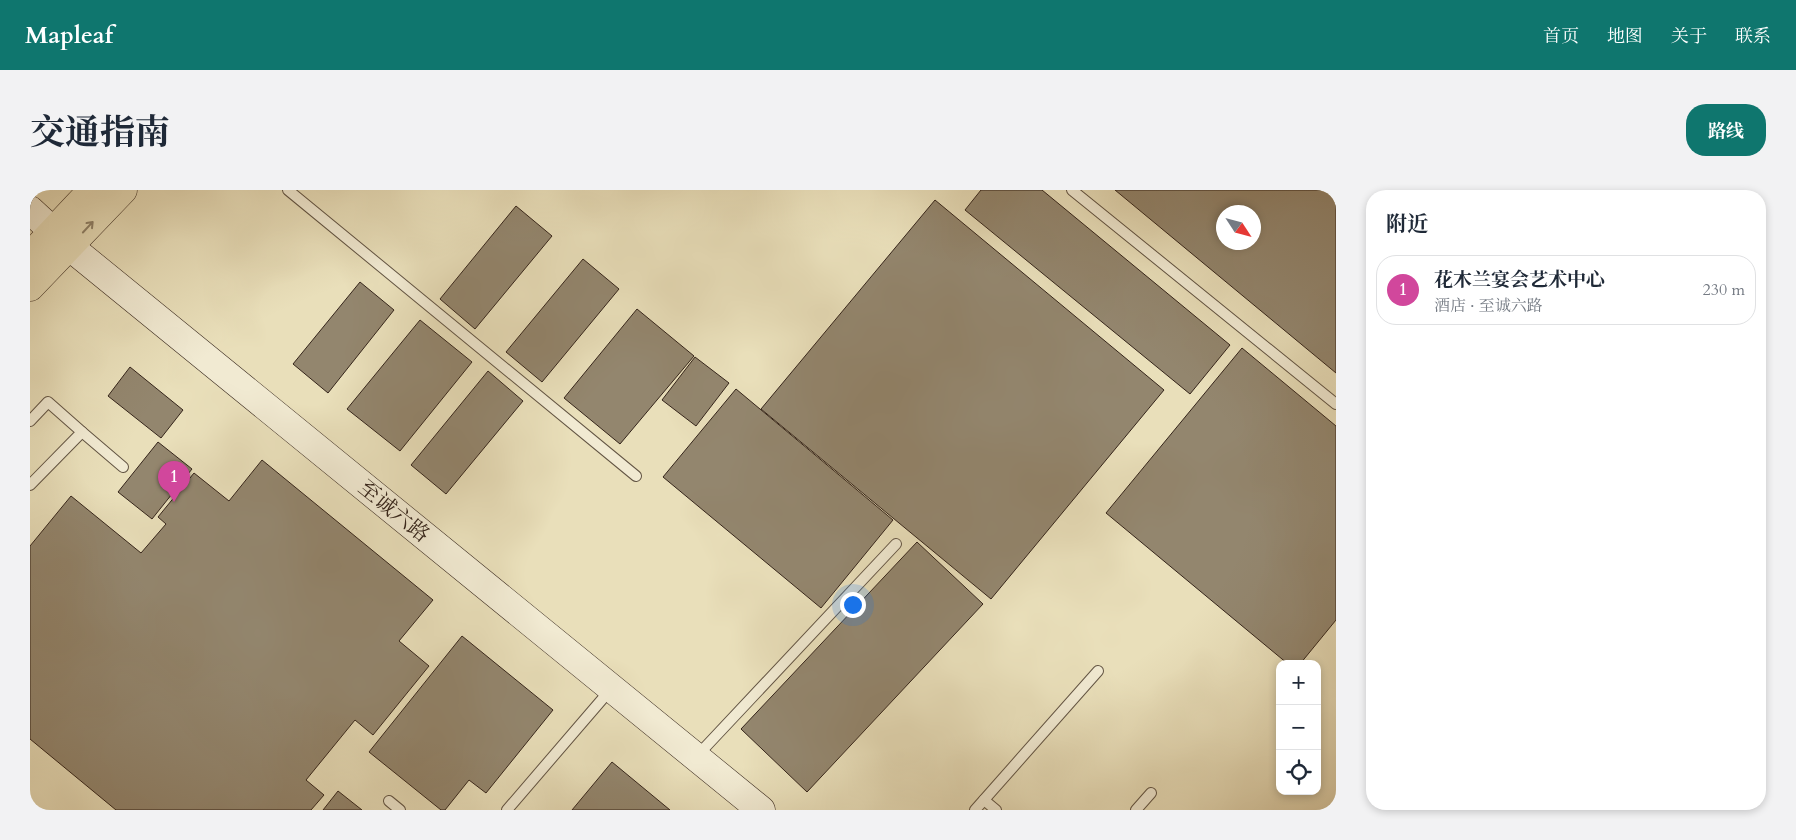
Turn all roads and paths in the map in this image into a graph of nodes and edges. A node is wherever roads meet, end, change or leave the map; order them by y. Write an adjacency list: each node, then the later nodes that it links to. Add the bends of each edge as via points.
1 (92, 190): 6 (main road)
2 (123, 190): 6 (main road, one-way to 2)
3 (288, 190): 13 (lane)
4 (1072, 190): 9 (lane)
5 (30, 210): 6 (main road, 至诚六路)
6 (62, 239): 7 (main road); 8 (main road); 17 (main road, 至诚六路)
7 (30, 256)
8 (30, 287)
9 (1336, 404)
10 (30, 421): 11 (lane, via 48,402)
11 (82, 432): 12 (lane); 14 (lane)
12 (124, 467)
13 (636, 476)
14 (30, 485)
15 (896, 544): 18 (lane)
16 (1098, 671): 20 (lane)
17 (612, 688): 18 (main road, 至诚六路); 23 (lane)
18 (696, 757): 24 (main road, 至诚六路)
19 (1151, 793): 27 (lane)
20 (984, 800): 25 (lane); 26 (lane)
21 (389, 801): 22 (lane)
22 (400, 810)
23 (507, 810)
24 (761, 810)
25 (975, 810)
26 (996, 810)
27 (1136, 810)

